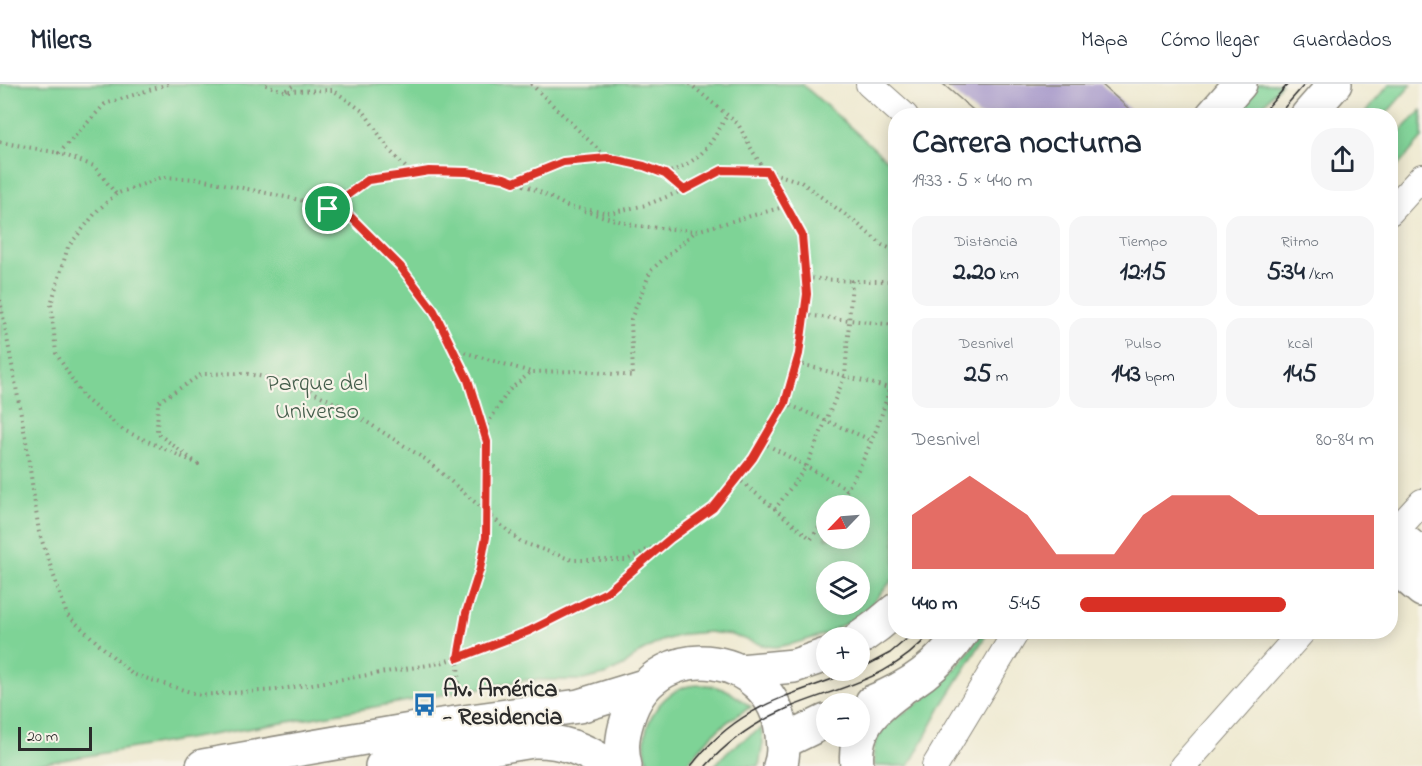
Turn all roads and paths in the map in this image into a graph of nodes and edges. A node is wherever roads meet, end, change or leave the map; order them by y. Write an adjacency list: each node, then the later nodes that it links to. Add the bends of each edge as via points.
1 (168, 84): 15 (path, via 105,104)
2 (262, 84): 9 (path)
3 (296, 84): 9 (path)
4 (531, 84): 16 (path)
5 (690, 84): 13 (path)
6 (869, 84): 10 (street)
7 (1240, 84): 11 (main road)
8 (1335, 84): 12 (main road)
9 (284, 91): 18 (path, via 333,90 364,112)
10 (896, 108)
11 (1219, 108)
12 (1314, 108)
13 (727, 115): 17 (path, via 738,124); 19 (path, via 710,145 689,164)
14 (0, 142): 15 (path)
15 (59, 153): 23 (path, via 93,166)
16 (607, 158): 19 (path); 21 (path, via 563,162)
17 (767, 171): 22 (path, via 722,170); 25 (path); 29 (path, via 801,182)
18 (411, 174): 21 (path, via 467,172); 27 (path, via 368,180)
19 (665, 174): 22 (path)
20 (1422, 177): 24 (street)
21 (514, 182): 26 (path)
22 (684, 190): 26 (path, via 646,205 609,213)
23 (116, 194): 27 (path, via 163,177 200,179); 54 (path, via 68,247 51,304 56,353 83,397 123,430 198,464 157,433 158,402 202,374 243,373 295,383 343,407 425,459)
24 (1398, 203)
25 (788, 206): 28 (path); 30 (path, via 802,235)
26 (569, 207): 28 (path, via 636,226)
27 (328, 209): 37 (path, via 346,212 400,266 434,311)
28 (696, 231): 39 (path, via 651,270 631,320 633,376 585,370)
29 (888, 248)
30 (806, 278): 31 (path); 34 (path)
31 (852, 281): 32 (path); 35 (path)
32 (888, 281)
33 (0, 300): 67 (path, via 39,532 67,615 132,674 200,695 276,690)
34 (804, 315): 35 (path); 38 (path)
35 (850, 320): 36 (path); 40 (path)
36 (888, 324)
37 (452, 349): 39 (path); 45 (path, via 468,380)
38 (796, 363): 40 (path); 43 (path)
39 (531, 372): 45 (path, via 508,391)
40 (845, 376): 41 (path); 44 (path)
41 (888, 388)
42 (888, 391): 46 (path)
43 (785, 403): 44 (path); 47 (path)
44 (827, 421): 46 (path); 48 (path)
45 (484, 431): 54 (path)
46 (871, 440): 50 (path)
47 (762, 442): 48 (path); 49 (path)
48 (806, 467): 50 (path); 53 (path)
49 (737, 478): 53 (path); 57 (path, via 713,508)
50 (847, 489): 51 (path)
51 (843, 495)
52 (1422, 502): 56 (street)
53 (775, 509): 55 (path, via 812,539)
54 (487, 514): 57 (path, via 521,542 572,560 627,560); 67 (path, via 480,569 466,613)
55 (816, 533)
56 (1398, 533)
57 (671, 538): 67 (path, via 607,592 529,631)
58 (1398, 544): 60 (main road)
59 (1398, 551): 61 (main road)
60 (1422, 555)
61 (1422, 590)
62 (888, 616): 63 (main road)
63 (870, 631)
64 (956, 639): 71 (main road, via 929,669)
65 (1012, 639): 81 (street)
66 (1296, 639): 82 (street)
67 (458, 658): 72 (path)
68 (816, 658): 69 (main road, via 794,666)
69 (740, 671): 70 (main road, via 717,663 693,662 657,675); 75 (main road, via 772,701)
70 (644, 686): 76 (main road, via 579,706 434,726); 79 (main road, via 624,731 621,744)
71 (899, 691): 73 (main road); 80 (main road, via 865,721)
72 (460, 698)
73 (870, 703)
74 (816, 730): 75 (main road)
75 (787, 758)
76 (203, 766)
77 (382, 766): 78 (main road, via 549,740 586,752)
78 (610, 766)
79 (625, 766)
80 (857, 766)
81 (935, 766)
82 (1183, 766)

